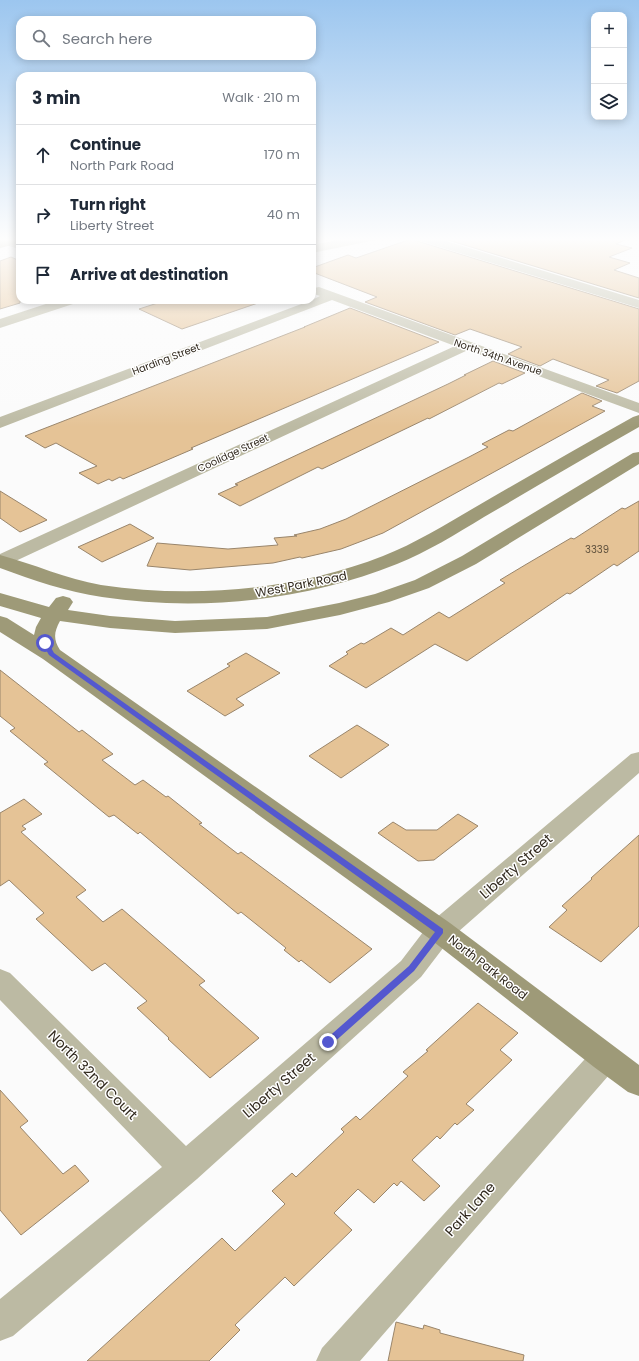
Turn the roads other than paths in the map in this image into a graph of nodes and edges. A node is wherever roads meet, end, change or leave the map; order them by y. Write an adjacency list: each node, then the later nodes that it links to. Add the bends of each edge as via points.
1 (344, 301): 7 (street, North 34th Avenue)
2 (628, 301): 5 (street)
3 (59, 304): 6 (street)
4 (311, 304): 10 (street, Harding Street)
5 (639, 304)
6 (0, 324)
7 (466, 346): 8 (street, North 34th Avenue); 12 (street, Coolidge Street)
8 (639, 408)
9 (639, 420): 13 (street, West Park Road, via 428,541 390,560 355,573 311,584 248,594 199,597 139,594)
10 (0, 423)
11 (639, 457): 15 (street, via 469,560 422,584 382,598 266,623 175,628)
12 (0, 561): 13 (street, West Park Road)
13 (72, 584): 15 (street, via 70,593)
14 (0, 599): 15 (street)
15 (56, 614): 17 (street, via 44,636)
16 (0, 622): 17 (street, North Park Road)
17 (52, 654): 19 (street, North Park Road)
18 (639, 760): 19 (street, Liberty Street)
19 (440, 931): 21 (street, North Park Road); 23 (street, Liberty Street, via 412,969)
20 (0, 981): 23 (street, North 32nd Court)
21 (605, 1058): 22 (street, North Park Road); 25 (street, Park Lane)
22 (639, 1082)
23 (185, 1168): 24 (street, Liberty Street)
24 (0, 1323)
25 (335, 1361)

